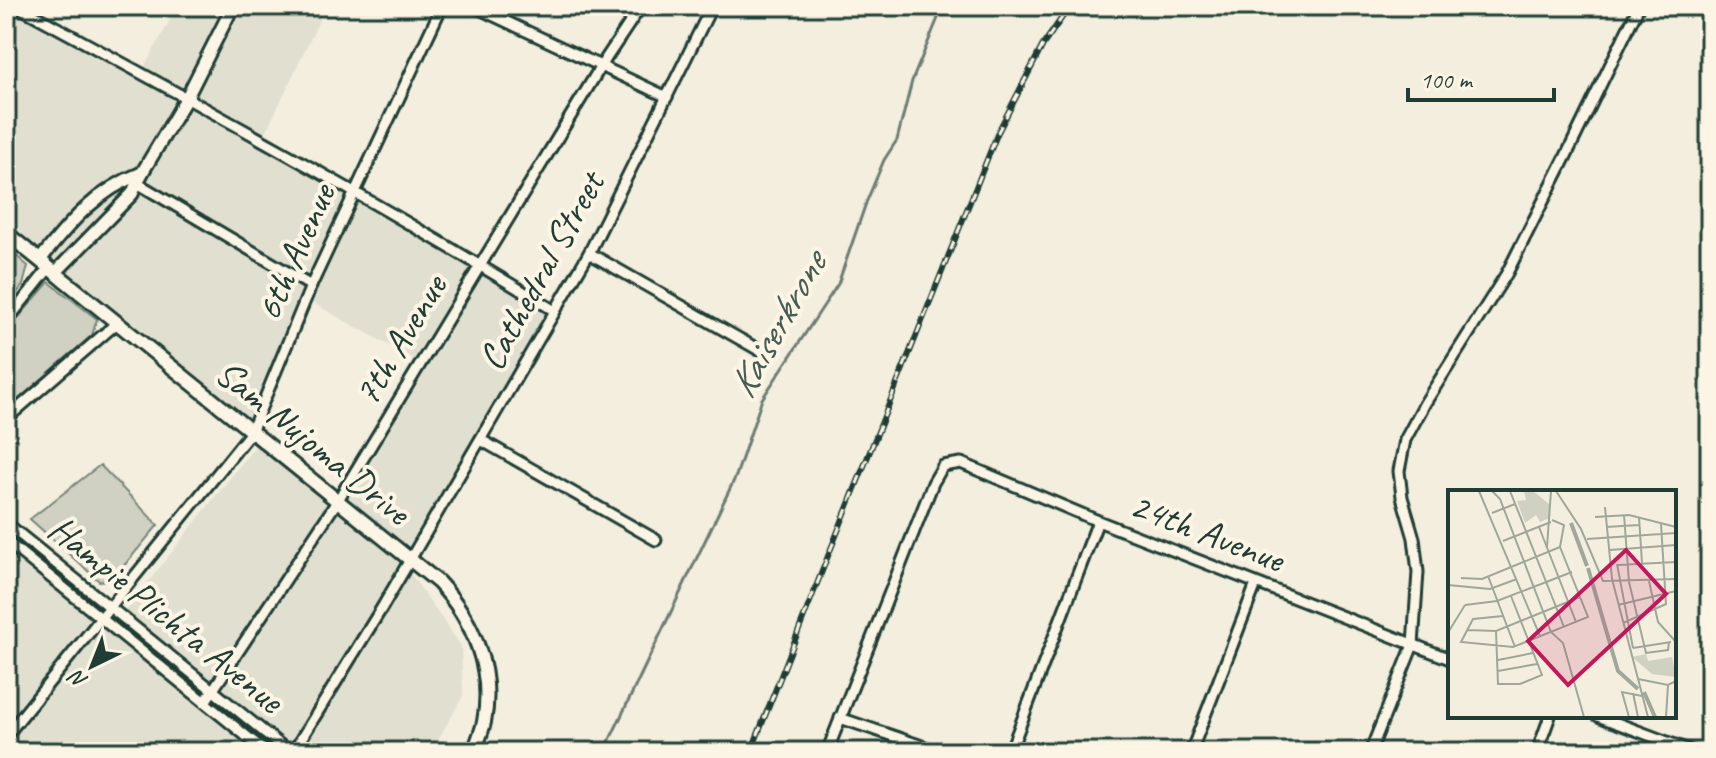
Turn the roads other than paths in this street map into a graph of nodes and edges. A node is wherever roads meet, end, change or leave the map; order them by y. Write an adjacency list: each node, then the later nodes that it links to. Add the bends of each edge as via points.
1 (17, 6): 9 (street)
2 (233, 6): 9 (street)
3 (442, 6): 12 (street, 6th Avenue)
4 (473, 6): 8 (street)
5 (641, 6): 8 (street, 7th Avenue)
6 (712, 6): 10 (street, Cathedral Street)
7 (1639, 6): 34 (street, via 1507,273 1405,440 1399,471 1418,572)
8 (601, 66): 10 (street); 15 (street, 7th Avenue)
9 (187, 97): 11 (street); 12 (street)
10 (667, 97): 14 (street, Cathedral Street)
11 (136, 178): 16 (street, via 132,194); 16 (street, via 90,204); 17 (street)
12 (354, 192): 15 (street); 17 (street, 6th Avenue)
13 (6, 233): 16 (main road, Sam Nujoma Drive)
14 (589, 253): 18 (street, Cathedral Street); 21 (street)
15 (480, 265): 18 (street); 25 (street, 7th Avenue)
16 (48, 267): 19 (street); 20 (main road, Sam Nujoma Drive)
17 (311, 286): 23 (street, 6th Avenue)
18 (555, 311): 24 (street, Cathedral Street)
19 (6, 322)
20 (118, 322): 22 (street); 23 (main road, Sam Nujoma Drive)
21 (759, 350)
22 (6, 419)
23 (251, 432): 25 (main road, Sam Nujoma Drive); 32 (street, 6th Avenue)
24 (481, 440): 28 (street); 30 (street, Cathedral Street)
25 (338, 500): 30 (main road, Sam Nujoma Drive); 36 (street, 7th Avenue)
26 (1098, 521): 31 (street, 24th Avenue); 38 (street, 24th Avenue, via 961,463 943,466); 47 (street)
27 (6, 523): 32 (street, Hampie Plichta Avenue)
28 (656, 540)
29 (6, 541): 33 (street, Hampie Plichta Avenue)
30 (410, 559): 43 (street, Cathedral Street); 44 (main road, Sam Nujoma Drive, via 452,597 479,648 486,701)
31 (1256, 584): 34 (street, 24th Avenue); 48 (street)
32 (110, 607): 33 (street, 6th Avenue); 36 (street, Hampie Plichta Avenue)
33 (102, 618): 37 (street, Hampie Plichta Avenue); 41 (street, 6th Avenue)
34 (1413, 645): 35 (street, 24th Avenue); 49 (street)
35 (1448, 658)
36 (212, 690): 37 (street, 7th Avenue); 43 (street, Hampie Plichta Avenue)
37 (205, 702): 42 (street, Hampie Plichta Avenue)
38 (840, 718): 45 (street); 46 (street)
39 (1549, 718): 50 (street)
40 (1603, 718): 51 (street)
41 (6, 736)
42 (266, 752)
43 (291, 752)
44 (474, 752)
45 (827, 752)
46 (940, 752)
47 (1010, 752)
48 (1191, 752)
49 (1370, 752)
50 (1537, 752)
51 (1694, 752)

